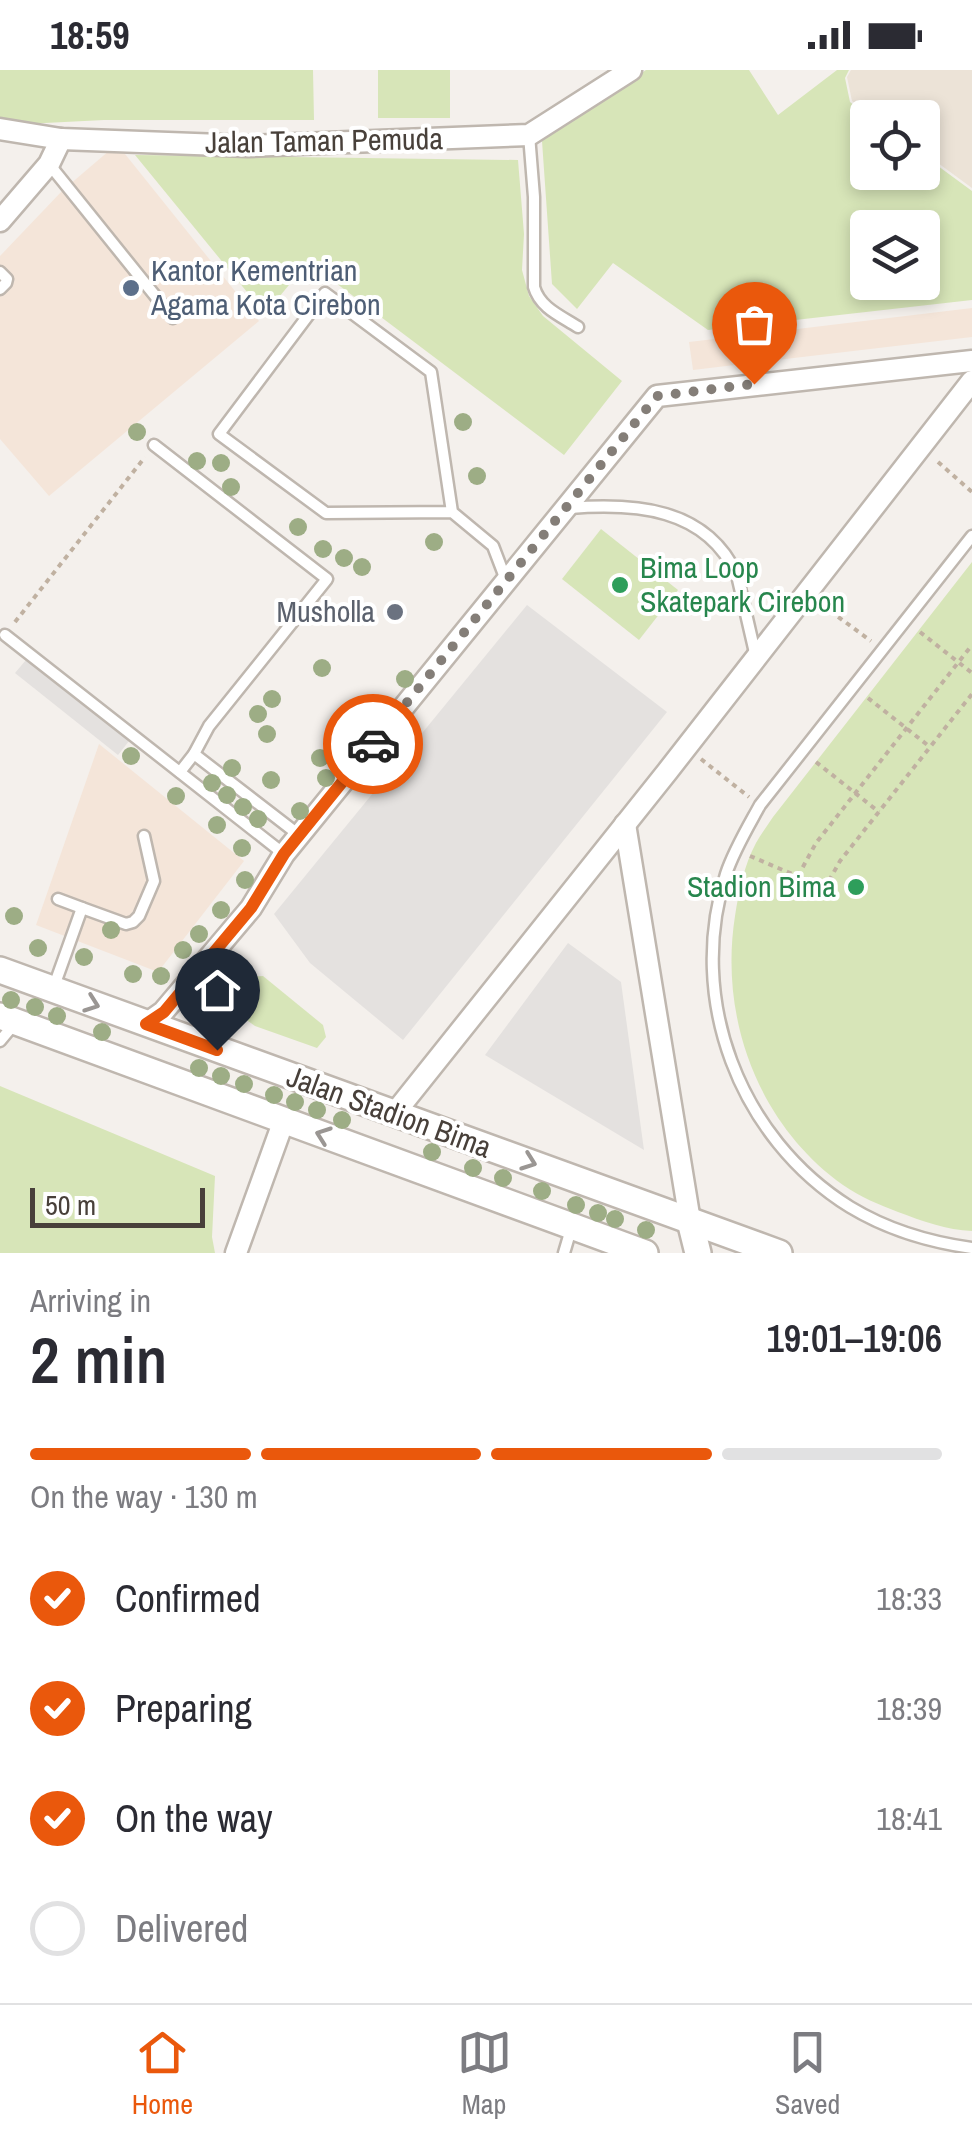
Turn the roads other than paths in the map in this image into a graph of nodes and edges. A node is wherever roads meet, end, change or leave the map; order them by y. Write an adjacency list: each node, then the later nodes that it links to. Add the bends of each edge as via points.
1 (630, 70): 3 (street)
2 (0, 129): 4 (street, Jalan Taman Pemuda)
3 (529, 135): 4 (street, Jalan Taman Pemuda, via 248,146); 10 (lane, via 537,299)
4 (61, 140): 5 (street)
5 (49, 164): 6 (street); 9 (lane)
6 (0, 222)
7 (0, 272): 8 (lane, via 7,279)
8 (0, 289)
9 (174, 318)
10 (578, 327)
11 (972, 360): 14 (street, via 657,396)
12 (972, 381): 19 (street)
13 (154, 446): 20 (lane, via 328,579 209,726)
14 (566, 508): 17 (street); 19 (lane, via 606,505 669,514 710,538 732,564)
15 (452, 512): 15 (lane, via 326,513 219,434 325,293 431,372); 17 (lane, via 493,546)
16 (972, 536): 38 (lane, via 760,805 727,872 712,967 721,1030 743,1091 800,1168 865,1215 909,1235)
17 (506, 581): 24 (street)
18 (5, 635): 21 (lane)
19 (756, 658): 22 (street)
20 (194, 754): 21 (lane); 24 (lane)
21 (180, 772): 25 (lane)
22 (625, 824): 33 (street); 36 (street)
23 (144, 836): 27 (lane, via 154,881 139,916 126,924)
24 (299, 836): 25 (street)
25 (284, 854): 30 (street, via 251,908 164,1012)
26 (58, 899): 27 (lane)
27 (82, 908): 29 (lane)
28 (0, 970): 29 (street, Jalan Stadion Bima)
29 (53, 990): 30 (street, Jalan Stadion Bima, one-way to 30)
30 (146, 1024): 32 (street); 33 (street, Jalan Stadion Bima)
31 (5, 1026): 32 (street, Jalan Stadion Bima)
32 (130, 1064): 34 (street, Jalan Stadion Bima)
33 (394, 1114): 35 (street); 36 (street, Jalan Stadion Bima, one-way to 36)
34 (284, 1120): 35 (street, Jalan Stadion Bima, one-way to 34); 39 (street)
35 (382, 1156): 37 (street, Jalan Stadion Bima)
36 (690, 1221): 42 (street); 43 (street, Jalan Stadion Bima)
37 (572, 1226): 40 (lane); 41 (street, Jalan Stadion Bima)
38 (972, 1248)
39 (236, 1253)
40 (564, 1253)
41 (645, 1253)
42 (698, 1253)
43 (778, 1253)

